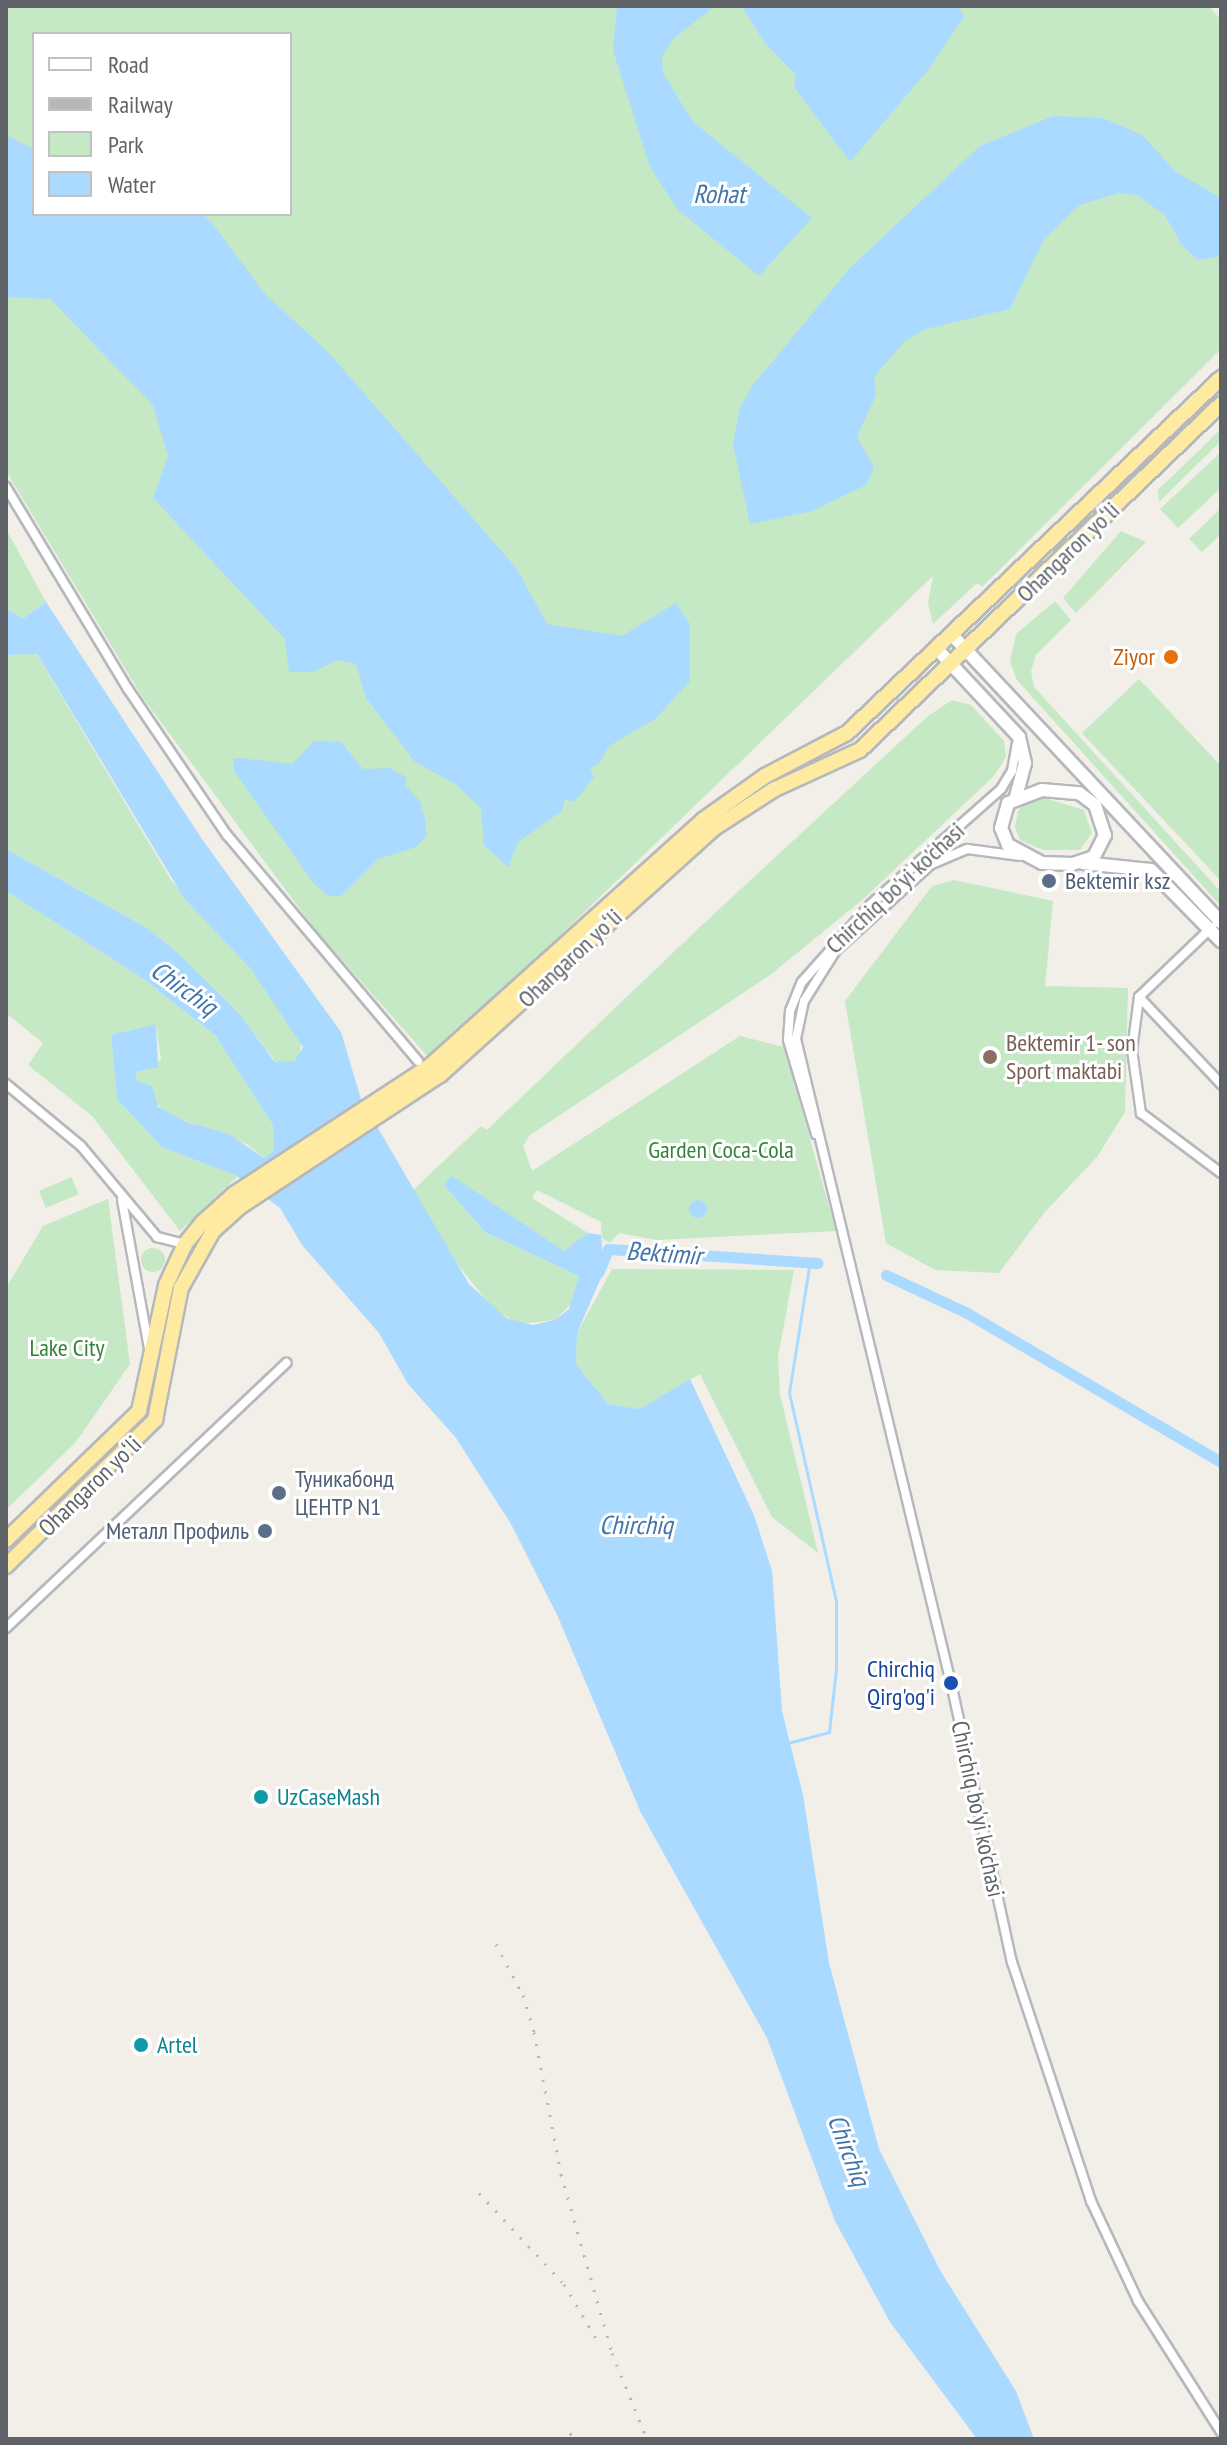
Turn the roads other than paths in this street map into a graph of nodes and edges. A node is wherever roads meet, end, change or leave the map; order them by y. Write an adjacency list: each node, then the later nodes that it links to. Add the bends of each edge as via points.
1 (1221, 378): 4 (highway, Ohangaron yoʻli)
2 (1221, 404): 6 (highway, Ohangaron yoʻli)
3 (6, 487): 19 (street, via 128,689 227,835)
4 (953, 636): 5 (highway, Ohangaron yoʻli); 6 (main road)
5 (938, 650): 7 (main road); 22 (highway, Ohangaron yoʻli, via 847,733 746,789 671,845)
6 (967, 650): 7 (highway, Ohangaron yoʻli); 9 (main road)
7 (952, 665): 8 (main road); 22 (highway, Ohangaron yoʻli, via 860,750 773,790 713,829 498,1027)
8 (1015, 730): 10 (main road, via 1025,763); 12 (street, Chirchiq bo'yi ko'chasi, via 1012,771)
9 (1058, 748): 11 (main road); 13 (main road)
10 (1016, 796): 11 (main road, via 1061,789); 12 (street, Chirchiq bo'yi ko'chasi); 14 (main road, via 1006,807 1001,828 1008,845)
11 (1092, 801): 13 (main road); 15 (main road, via 1103,820 1104,840 1094,857)
12 (983, 807): 23 (street, Chirchiq bo'yi ko'chasi, via 834,940 793,1000 788,1040)
13 (1129, 821): 16 (main road)
14 (1022, 857): 15 (main road); 23 (street, Chirchiq bo'yi ko'chasi, via 979,849 942,857 854,930 814,982 798,1016 796,1039)
15 (1079, 863): 16 (main road, via 1151,870)
16 (1217, 924): 17 (main road); 18 (street)
17 (1221, 941)
18 (1139, 997): 21 (street); 24 (street, via 1132,1050 1141,1113)
19 (418, 1061)
20 (6, 1084): 25 (street, via 81,1146)
21 (1221, 1084)
22 (381, 1107): 26 (highway, Ohangaron yoʻli)
23 (824, 1154): 33 (street, Chirchiq bo'yi ko'chasi, via 1012,1962 1091,2201 1138,2301)
24 (1221, 1173)
25 (122, 1199): 27 (street, via 157,1237); 28 (street)
26 (238, 1200): 27 (highway, Ohangaron yoʻli); 31 (highway, Ohangaron yoʻli, via 204,1243 181,1288 159,1409 150,1428)
27 (185, 1244): 28 (highway, Ohangaron yoʻli, via 166,1285)
28 (149, 1349): 30 (highway, Ohangaron yoʻli, via 142,1405 134,1418)
29 (286, 1363): 32 (street)
30 (6, 1540)
31 (6, 1566)
32 (6, 1628)
33 (1221, 2432)

